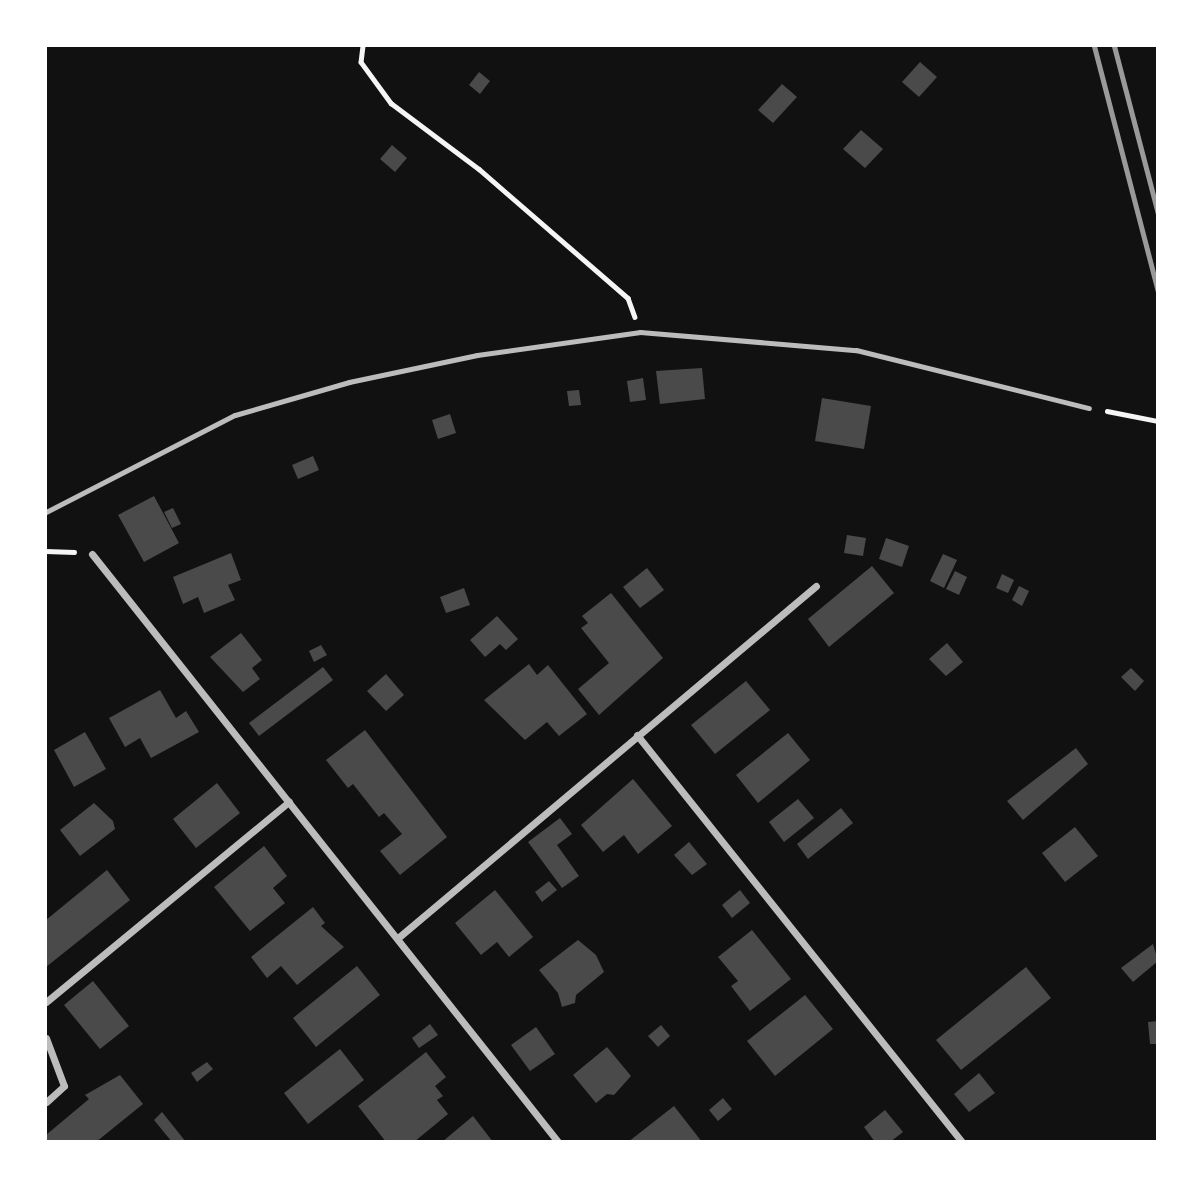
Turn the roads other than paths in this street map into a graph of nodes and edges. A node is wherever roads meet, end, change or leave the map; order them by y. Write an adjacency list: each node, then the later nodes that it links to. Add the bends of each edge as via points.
1 (1089, 408): 2 (lane, via 856,351 640,332 477,355 349,382 235,415)
2 (46, 512)
3 (92, 554): 6 (street)
4 (816, 586): 5 (street)
5 (637, 735): 7 (street); 12 (street)
6 (289, 802): 7 (street); 8 (street)
7 (399, 937): 11 (street)
8 (46, 1002)
9 (46, 1038): 10 (street, via 64,1086)
10 (46, 1102)
11 (558, 1142)
12 (962, 1142)

